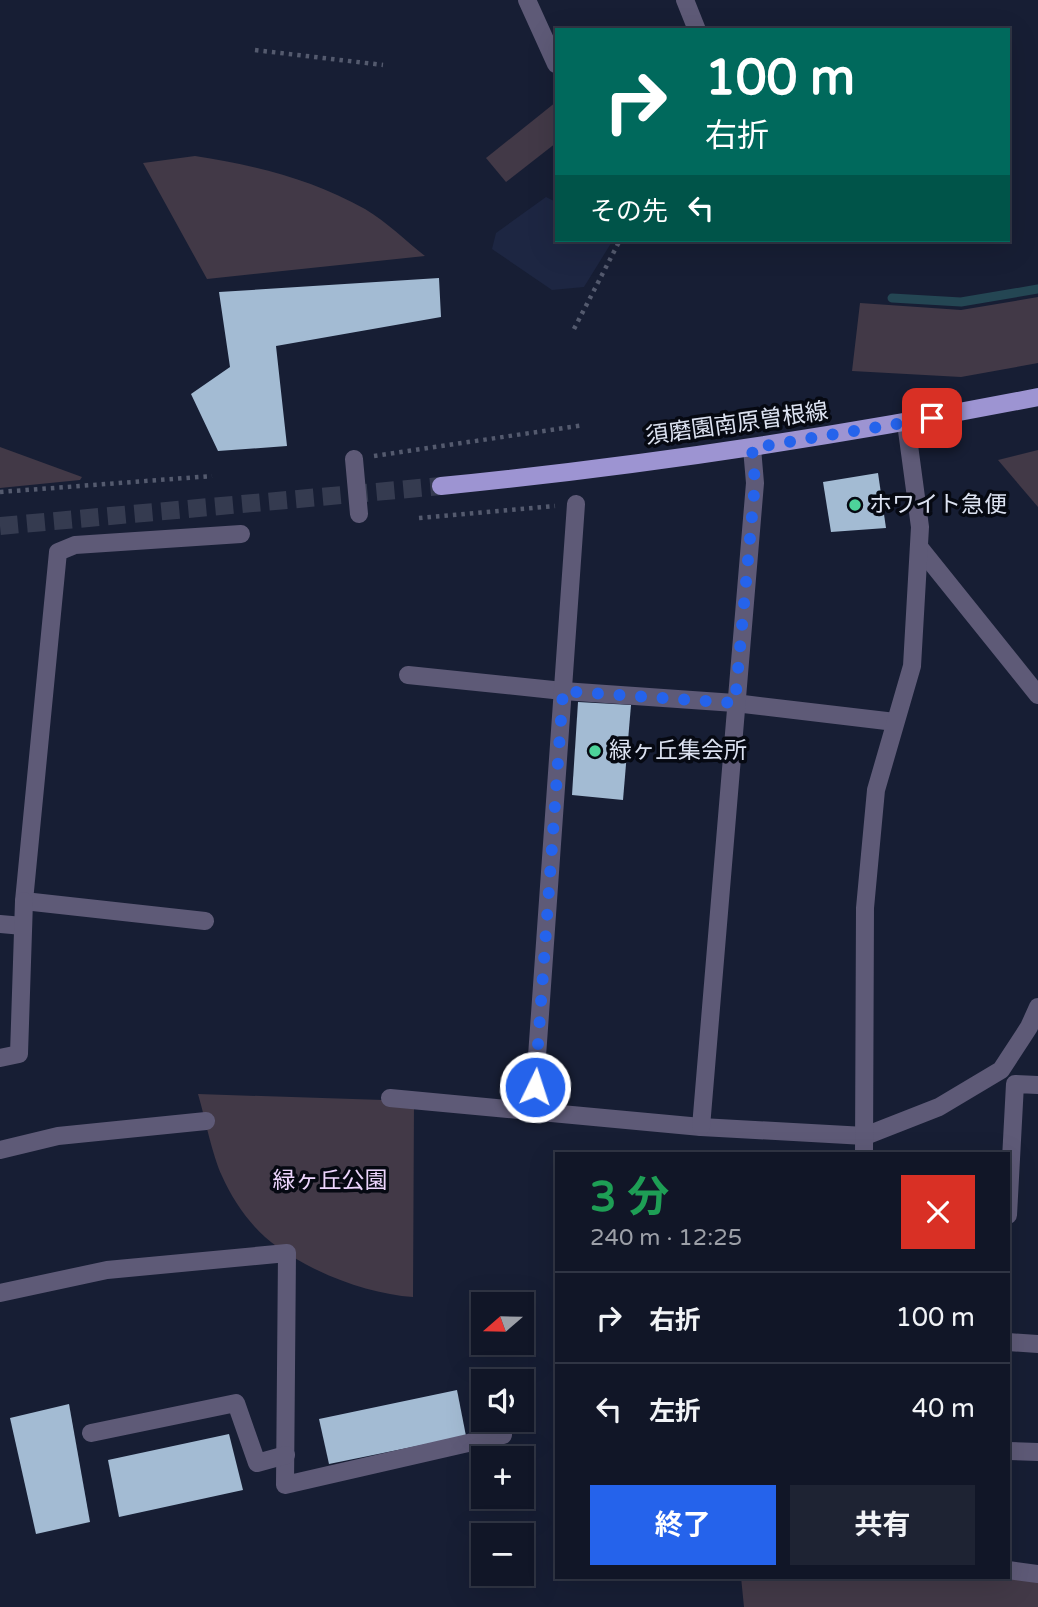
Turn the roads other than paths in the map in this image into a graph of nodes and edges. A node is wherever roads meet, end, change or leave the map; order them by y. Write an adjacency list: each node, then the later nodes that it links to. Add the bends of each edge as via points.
1 (527, 0): 4 (street)
2 (685, 0): 3 (street)
3 (696, 28)
4 (555, 62)
5 (1038, 397): 6 (main road, 須磨園南原曽根線)
6 (906, 423): 7 (main road, 須磨園南原曽根線); 13 (street)
7 (752, 448): 9 (main road, 須磨園南原曽根線); 17 (street, via 755,483)
8 (354, 459): 11 (street)
9 (442, 486)
10 (576, 504): 15 (street)
11 (359, 514)
12 (241, 534): 19 (street, via 75,545 58,552)
13 (919, 547): 16 (street); 18 (street, via 912,666)
14 (408, 676): 15 (street)
15 (563, 691): 17 (street); 27 (street)
16 (1038, 695)
17 (735, 703): 18 (street); 29 (street)
18 (895, 722): 30 (street, via 876,790 866,908)
19 (24, 901): 20 (street); 22 (street)
20 (205, 921)
21 (0, 924): 22 (street)
22 (23, 926): 24 (street, via 19,1054)
23 (1038, 1007): 30 (street, via 1001,1070)
24 (0, 1058)
25 (1038, 1085): 32 (street, via 1015,1084)
26 (390, 1098): 27 (street)
27 (533, 1113): 29 (street)
28 (206, 1121): 31 (street, via 58,1136)
29 (701, 1127): 30 (street)
30 (865, 1145)
31 (0, 1150)
32 (1010, 1178)
33 (0, 1293): 40 (street, via 107,1270 287,1253)
34 (1010, 1342): 35 (street)
35 (1038, 1344)
36 (91, 1433): 40 (street, via 236,1403 257,1463)
37 (503, 1435): 40 (street, via 285,1485)
38 (1010, 1451): 39 (street)
39 (1038, 1452)
40 (286, 1455)
41 (1010, 1570): 42 (street)
42 (1038, 1574)

